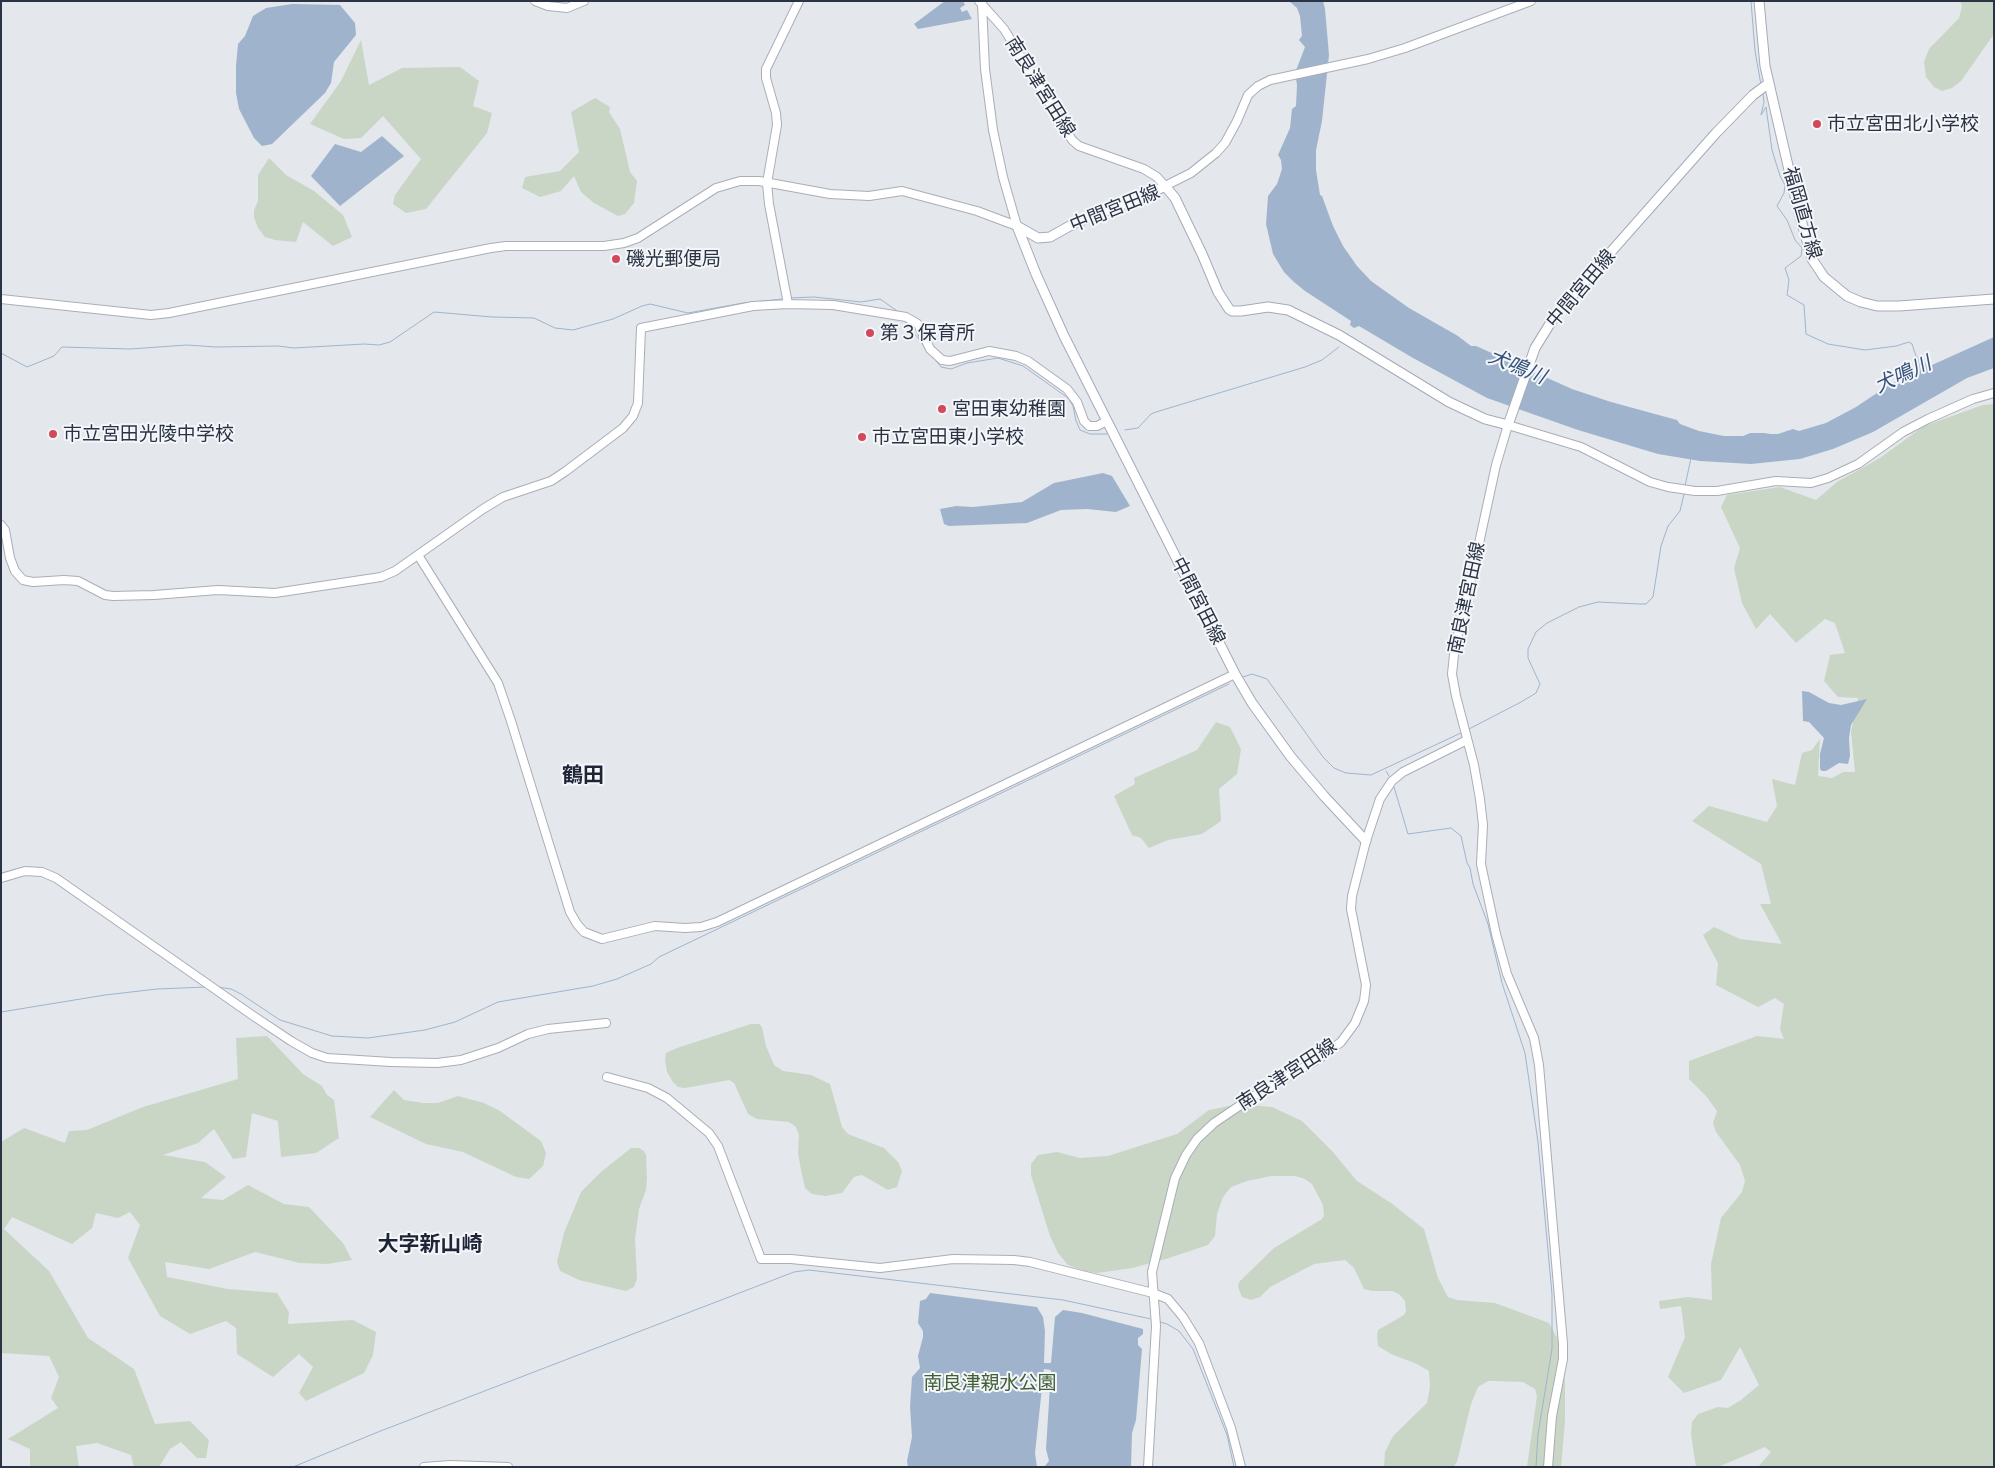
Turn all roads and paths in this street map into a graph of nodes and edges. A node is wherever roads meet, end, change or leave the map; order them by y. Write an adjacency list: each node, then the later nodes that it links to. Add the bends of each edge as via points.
1 (536, 1): 2 (street, via 558,8)
2 (584, 1)
3 (799, 1): 8 (street, via 766,69 777,125)
4 (1531, 1): 9 (street, via 1404,48 1272,79 1258,86 1248,95 1231,134 1216,153 1191,173)
5 (1759, 1): 7 (main road, 福岡直方線)
6 (981, 2): 9 (street, 南良津宮田線, via 1004,30 1072,140 1080,146 1144,169); 10 (street, via 993,130)
7 (1769, 83): 11 (main road, 福岡直方線, via 1806,241 1812,259 1832,285 1847,296 1877,306); 16 (main road, 中間宮田線, via 1716,133 1556,314 1534,351)
8 (767, 183): 10 (street, via 830,194 869,196 902,192 977,211); 12 (street, via 740,181 716,188 638,238 624,243 491,248 169,313); 13 (street)
9 (1165, 186): 10 (main road, 中間宮田線, via 1075,223 1050,237 1038,238); 16 (main road, 中間宮田線, via 1175,198 1229,309 1241,311 1268,307 1288,310 1338,335 1449,402 1485,419)
10 (1017, 226): 15 (main road, 中間宮田線, via 1047,300)
11 (1994, 298)
12 (1, 299)
13 (787, 300): 15 (street, via 906,317 918,324 930,349 942,360 989,351 1016,356 1067,390 1089,426); 18 (street, via 641,328 638,403 629,422 566,471 543,484 503,497)
14 (1994, 393): 16 (street, via 1928,419 1903,432 1858,464 1828,478 1811,483 1776,481 1716,491 1695,492 1650,482 1581,447)
15 (1108, 421): 19 (main road, 中間宮田線)
16 (1509, 423): 20 (street, 南良津宮田線, via 1496,465 1452,659 1456,696)
17 (1, 525): 18 (street, via 15,571 23,580 78,581 113,596 218,590 275,593 381,577)
18 (418, 555): 19 (street, via 498,683 570,912 584,932 602,938 655,926 701,927 718,922)
19 (1235, 674): 21 (main road, 中間宮田線, via 1291,757)
20 (1467, 740): 21 (street, 南良津宮田線, via 1403,772 1392,781 1380,799); 30 (street, via 1483,825 1483,876 1502,958 1534,1038 1539,1065 1563,1344)
21 (1366, 841): 25 (street, 南良津宮田線, via 1351,909 1366,985 1364,1001 1354,1024 1341,1042 1320,1058 1214,1123 1186,1155 1173,1186 1154,1259)
22 (1, 878): 23 (street, via 25,871 42,872 56,878 252,1016 298,1045 327,1058 437,1063 461,1060 528,1034)
23 (606, 1023)
24 (607, 1077): 25 (street, via 648,1088 667,1098 710,1134 718,1146 761,1258 880,1268 953,1259 1014,1260)
25 (1154, 1293): 28 (street, 南良津宮田線, via 1156,1326); 29 (street, via 1175,1306 1199,1343 1231,1428)
26 (424, 1467): 27 (street, via 450,1464)
27 (508, 1467)
28 (1148, 1467)
29 (1241, 1467)
30 (1548, 1467)

